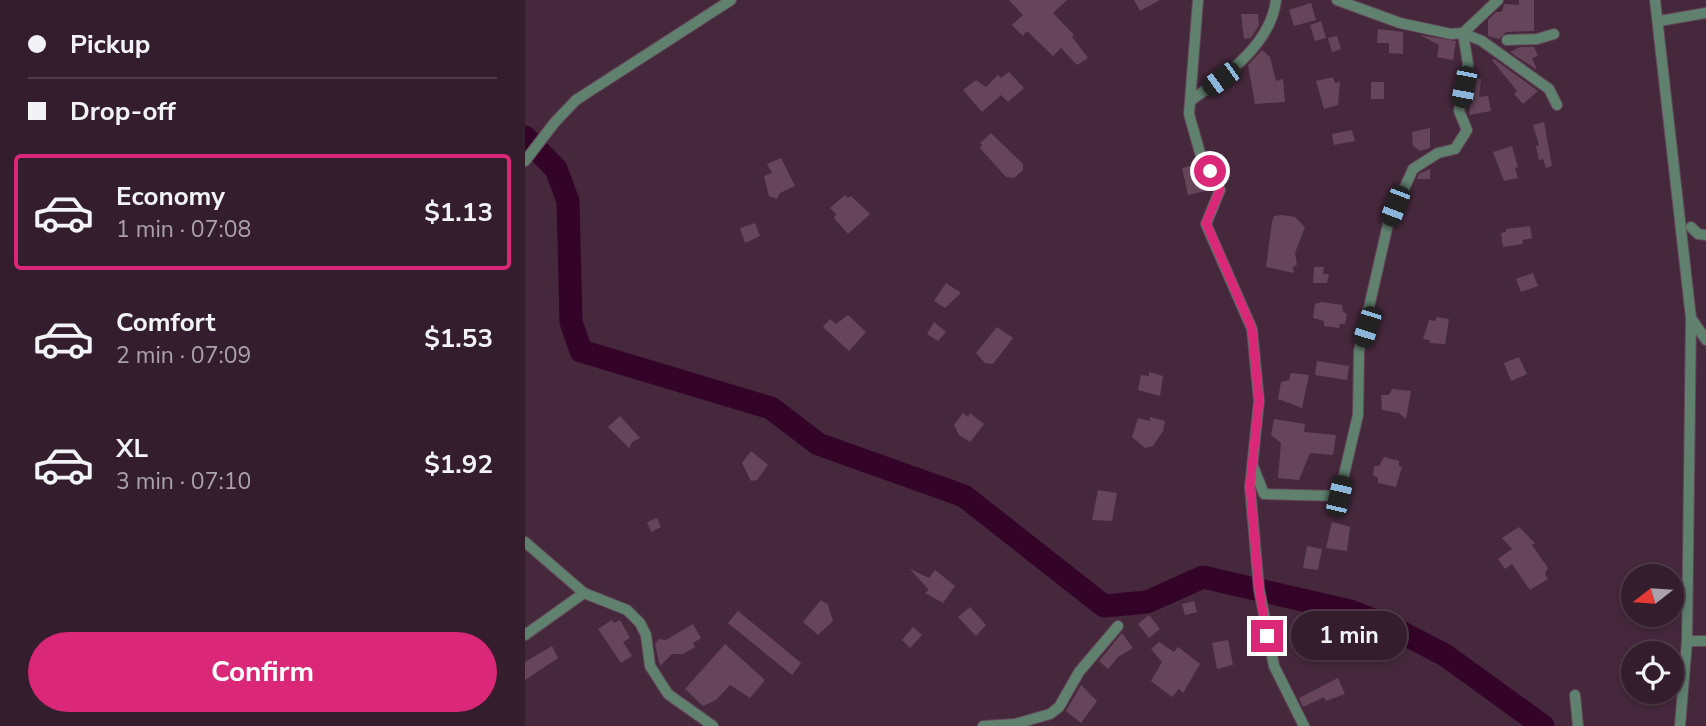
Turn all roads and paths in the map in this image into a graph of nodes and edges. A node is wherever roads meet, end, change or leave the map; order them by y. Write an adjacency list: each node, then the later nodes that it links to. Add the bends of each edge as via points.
1 (731, 0): 14 (street, via 576,100)
2 (1198, 0): 12 (street)
3 (1276, 0): 12 (street, via 1263,34 1221,79)
4 (1337, 0): 9 (street, via 1400,23)
5 (1498, 0): 9 (street)
6 (1655, 0): 8 (street)
7 (1706, 13): 8 (street)
8 (1659, 21): 17 (street)
9 (1462, 33): 13 (street, via 1492,46 1549,89); 19 (street, via 1468,64 1459,111 1467,130 1455,149 1438,153 1413,169 1388,224 1359,351 1358,415 1339,496 1265,494)
10 (1554, 33): 11 (street)
11 (1507, 40)
12 (1190, 101): 19 (street, via 1200,153 1220,190 1206,223 1252,329 1259,401)
13 (1557, 105)
14 (525, 161)
15 (1691, 227): 16 (street)
16 (1706, 235)
17 (1691, 318): 18 (street); 24 (street)
18 (1706, 341)
19 (1252, 460): 29 (street, via 1250,486 1267,636 1274,666)
20 (525, 542): 21 (street)
21 (585, 593): 23 (street); 27 (street, via 627,610 640,623 650,666 668,694)
22 (1118, 626): 28 (street, via 1050,714)
23 (525, 635)
24 (1687, 641): 25 (street); 31 (street)
25 (1706, 641)
26 (1576, 695): 30 (street)
27 (713, 726)
28 (983, 726)
29 (1304, 726)
30 (1577, 726)
31 (1680, 726)

